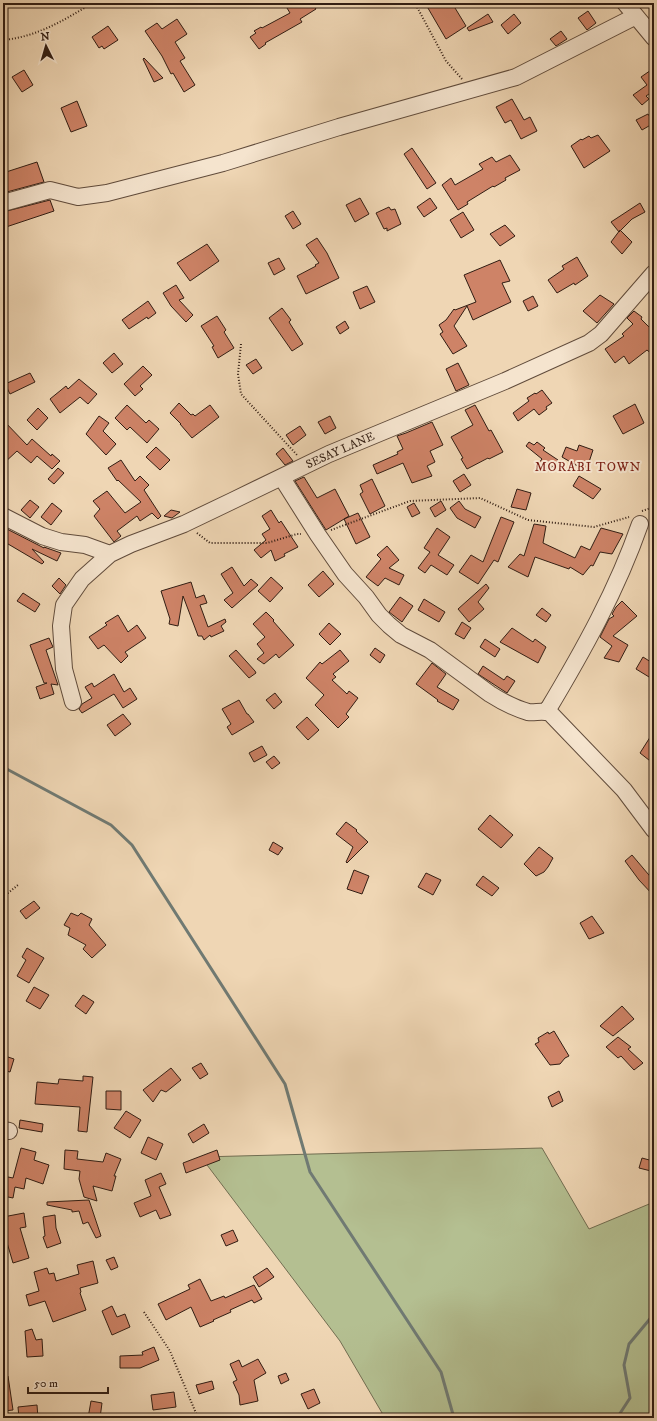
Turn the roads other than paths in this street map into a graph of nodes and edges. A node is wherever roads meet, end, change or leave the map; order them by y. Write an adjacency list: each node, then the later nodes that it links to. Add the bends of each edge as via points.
1 (625, 3): 2 (street)
2 (636, 16): 3 (street); 4 (street, via 516,77 223,163 107,192 78,197 50,190)
3 (654, 38)
4 (3, 203)
5 (654, 273): 6 (street, SESAY LANE, via 601,334 589,344 329,454)
6 (282, 478): 9 (street, SESAY LANE, via 184,524); 11 (street, via 350,581 366,596 389,625 401,635 430,650 499,700 529,712)
7 (3, 516): 9 (street, via 42,536 85,545)
8 (637, 517): 11 (street, via 629,557 582,652)
9 (110, 554): 10 (street, SESAY LANE, via 82,579 64,605 61,626 64,669)
10 (73, 702)
11 (547, 711): 12 (street, via 624,790)
12 (654, 830)

